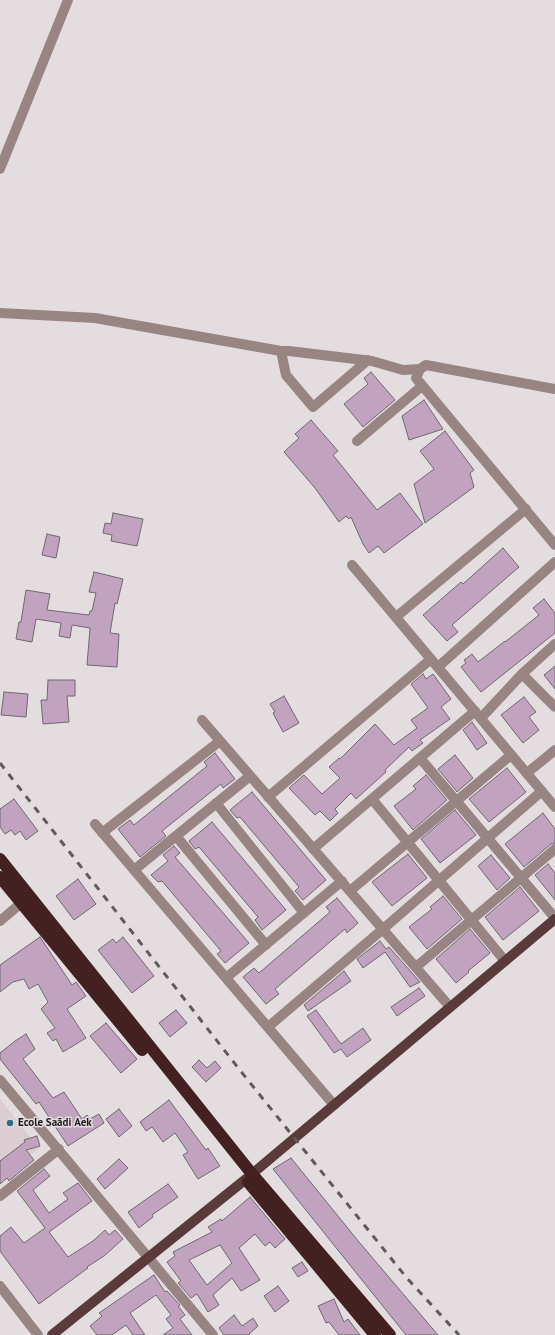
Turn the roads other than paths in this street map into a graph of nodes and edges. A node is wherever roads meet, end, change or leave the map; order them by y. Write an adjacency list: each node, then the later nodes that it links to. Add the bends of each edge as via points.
1 (68, 0): 2 (street)
2 (0, 169)
3 (0, 313): 4 (street, via 95,318)
4 (281, 351): 5 (street); 5 (street, via 286,375 313,407)
5 (368, 360): 6 (street, via 403,370)
6 (420, 369): 7 (street, via 416,378); 8 (street, via 426,365)
7 (422, 386): 9 (street); 10 (street)
8 (554, 387)
9 (357, 441)
10 (526, 509): 11 (street); 14 (street)
11 (555, 544)
12 (555, 562): 16 (street)
13 (352, 565): 14 (street)
14 (396, 617): 16 (street)
15 (555, 644): 17 (street)
16 (434, 663): 19 (street); 28 (street)
17 (522, 674): 18 (street); 19 (street)
18 (555, 707)
19 (478, 715): 23 (street); 24 (street)
20 (202, 720): 21 (street)
21 (220, 741): 26 (street); 34 (street)
22 (555, 750): 25 (street)
23 (511, 755): 25 (street); 30 (street)
24 (420, 758): 29 (street); 30 (street)
25 (527, 773): 27 (street)
26 (250, 776): 28 (street); 31 (street)
27 (542, 791): 32 (street); 36 (street)
28 (268, 797): 38 (street)
29 (372, 799): 37 (street); 38 (street)
30 (456, 801): 36 (street); 37 (street)
31 (216, 803): 35 (street); 48 (street)
32 (555, 807)
33 (95, 824): 34 (street)
34 (102, 833): 41 (street)
35 (176, 836): 41 (street); 53 (street)
36 (488, 838): 43 (street); 44 (street)
37 (408, 842): 44 (street); 46 (street)
38 (313, 849): 45 (street)
39 (555, 849): 43 (street)
40 (0, 859): 47 (highway)
41 (134, 870): 56 (street)
42 (0, 876): 47 (highway)
43 (521, 878): 49 (street); 50 (street)
44 (440, 880): 50 (street); 52 (street)
45 (342, 881): 46 (street); 48 (street)
46 (350, 891): 52 (street)
47 (26, 900): 51 (street); 62 (highway, via 203,1124)
48 (304, 913): 53 (street)
49 (555, 918): 54 (main road)
50 (472, 920): 54 (street); 55 (street)
51 (0, 921)
52 (383, 929): 55 (street); 58 (street)
53 (266, 945): 56 (street)
54 (505, 961): 57 (main road)
55 (416, 967): 57 (street)
56 (226, 978): 58 (street)
57 (450, 1007): 60 (main road)
58 (268, 1027): 60 (street)
59 (1, 1083): 61 (street)
60 (334, 1105): 62 (main road)
61 (59, 1149): 63 (street); 64 (street)
62 (249, 1176): 64 (main road); 69 (highway); 70 (highway)
63 (0, 1196)
64 (149, 1257): 67 (main road); 68 (street)
65 (0, 1286): 66 (street)
66 (38, 1335)
67 (52, 1335)
68 (214, 1335)
69 (375, 1335)
70 (390, 1335)

